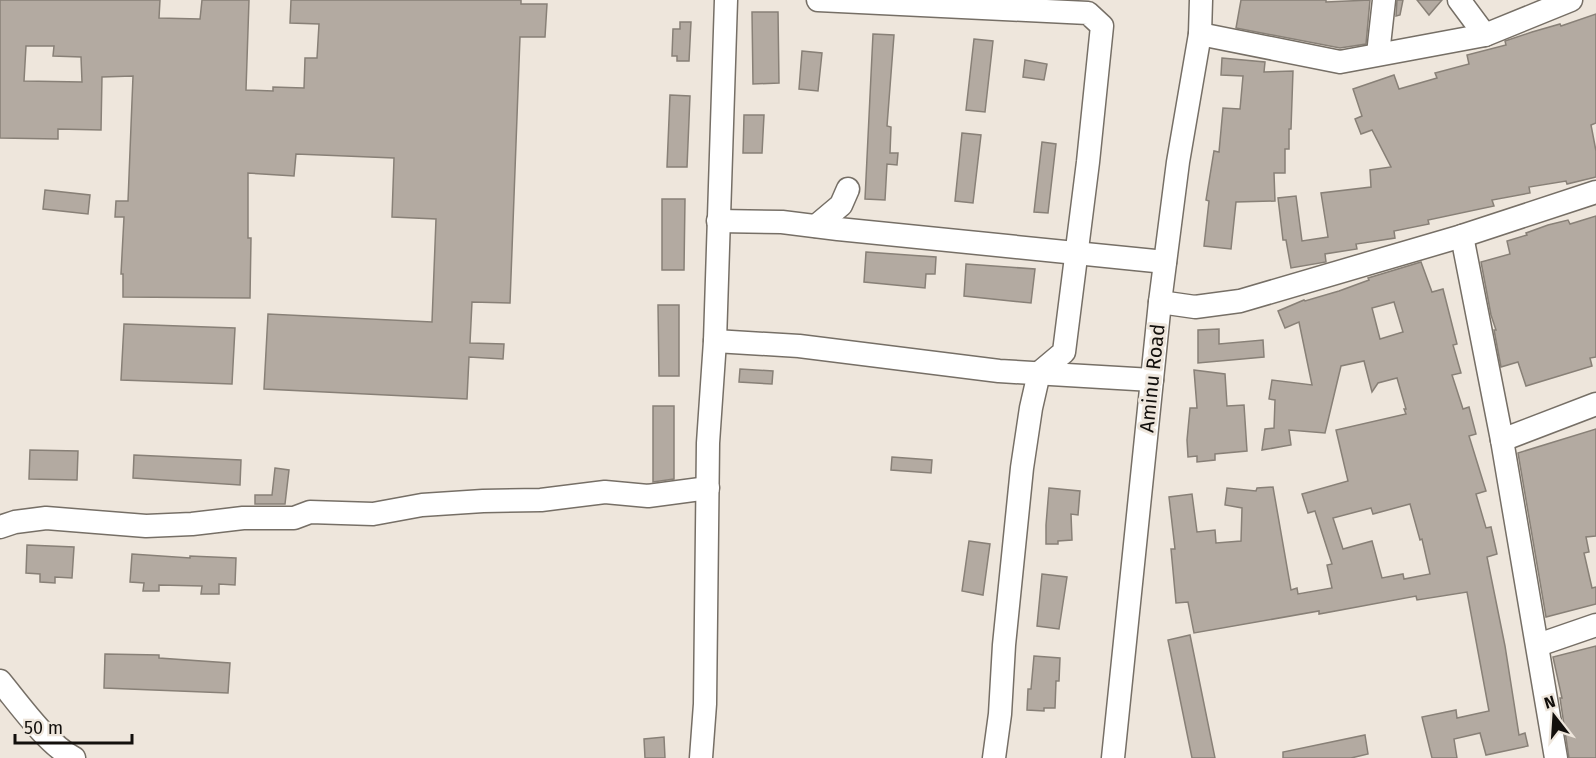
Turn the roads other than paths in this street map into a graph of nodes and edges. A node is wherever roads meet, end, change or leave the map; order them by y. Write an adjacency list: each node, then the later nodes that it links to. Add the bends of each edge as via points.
1 (726, 0): 12 (street)
2 (819, 0): 15 (street, via 1088,13 1096,19 1102,26)
3 (1201, 0): 7 (street, Aminu Road)
4 (1384, 0): 9 (street)
5 (1459, 0): 8 (street)
6 (1571, 0): 8 (street)
7 (1200, 34): 9 (street, via 1340,62); 16 (street, Aminu Road)
8 (1485, 35): 9 (street)
9 (1378, 54)
10 (848, 189): 13 (street, via 841,205)
11 (1596, 192): 14 (street)
12 (718, 221): 13 (street); 18 (street)
13 (816, 226): 15 (street)
14 (1462, 236): 17 (street, via 1239,300 1195,307); 22 (street)
15 (1075, 254): 16 (street); 19 (street, via 1064,352)
16 (1165, 262): 17 (street, Aminu Road)
17 (1160, 302): 20 (street, Aminu Road)
18 (715, 341): 19 (street, via 799,346); 23 (street)
19 (1040, 374): 20 (street); 30 (street, via 1022,468)
20 (1152, 380): 31 (street, Aminu Road)
21 (1596, 404): 22 (street)
22 (1502, 440): 26 (street)
23 (708, 488): 24 (street, via 648,496 605,492 541,500 422,504 373,513 310,512 294,518 192,524 146,526 46,518); 29 (street)
24 (0, 527)
25 (1596, 625): 26 (street)
26 (1538, 645): 32 (street)
27 (0, 681): 28 (street, via 33,722)
28 (69, 756)
29 (701, 758)
30 (994, 758)
31 (1113, 758)
32 (1556, 758)

